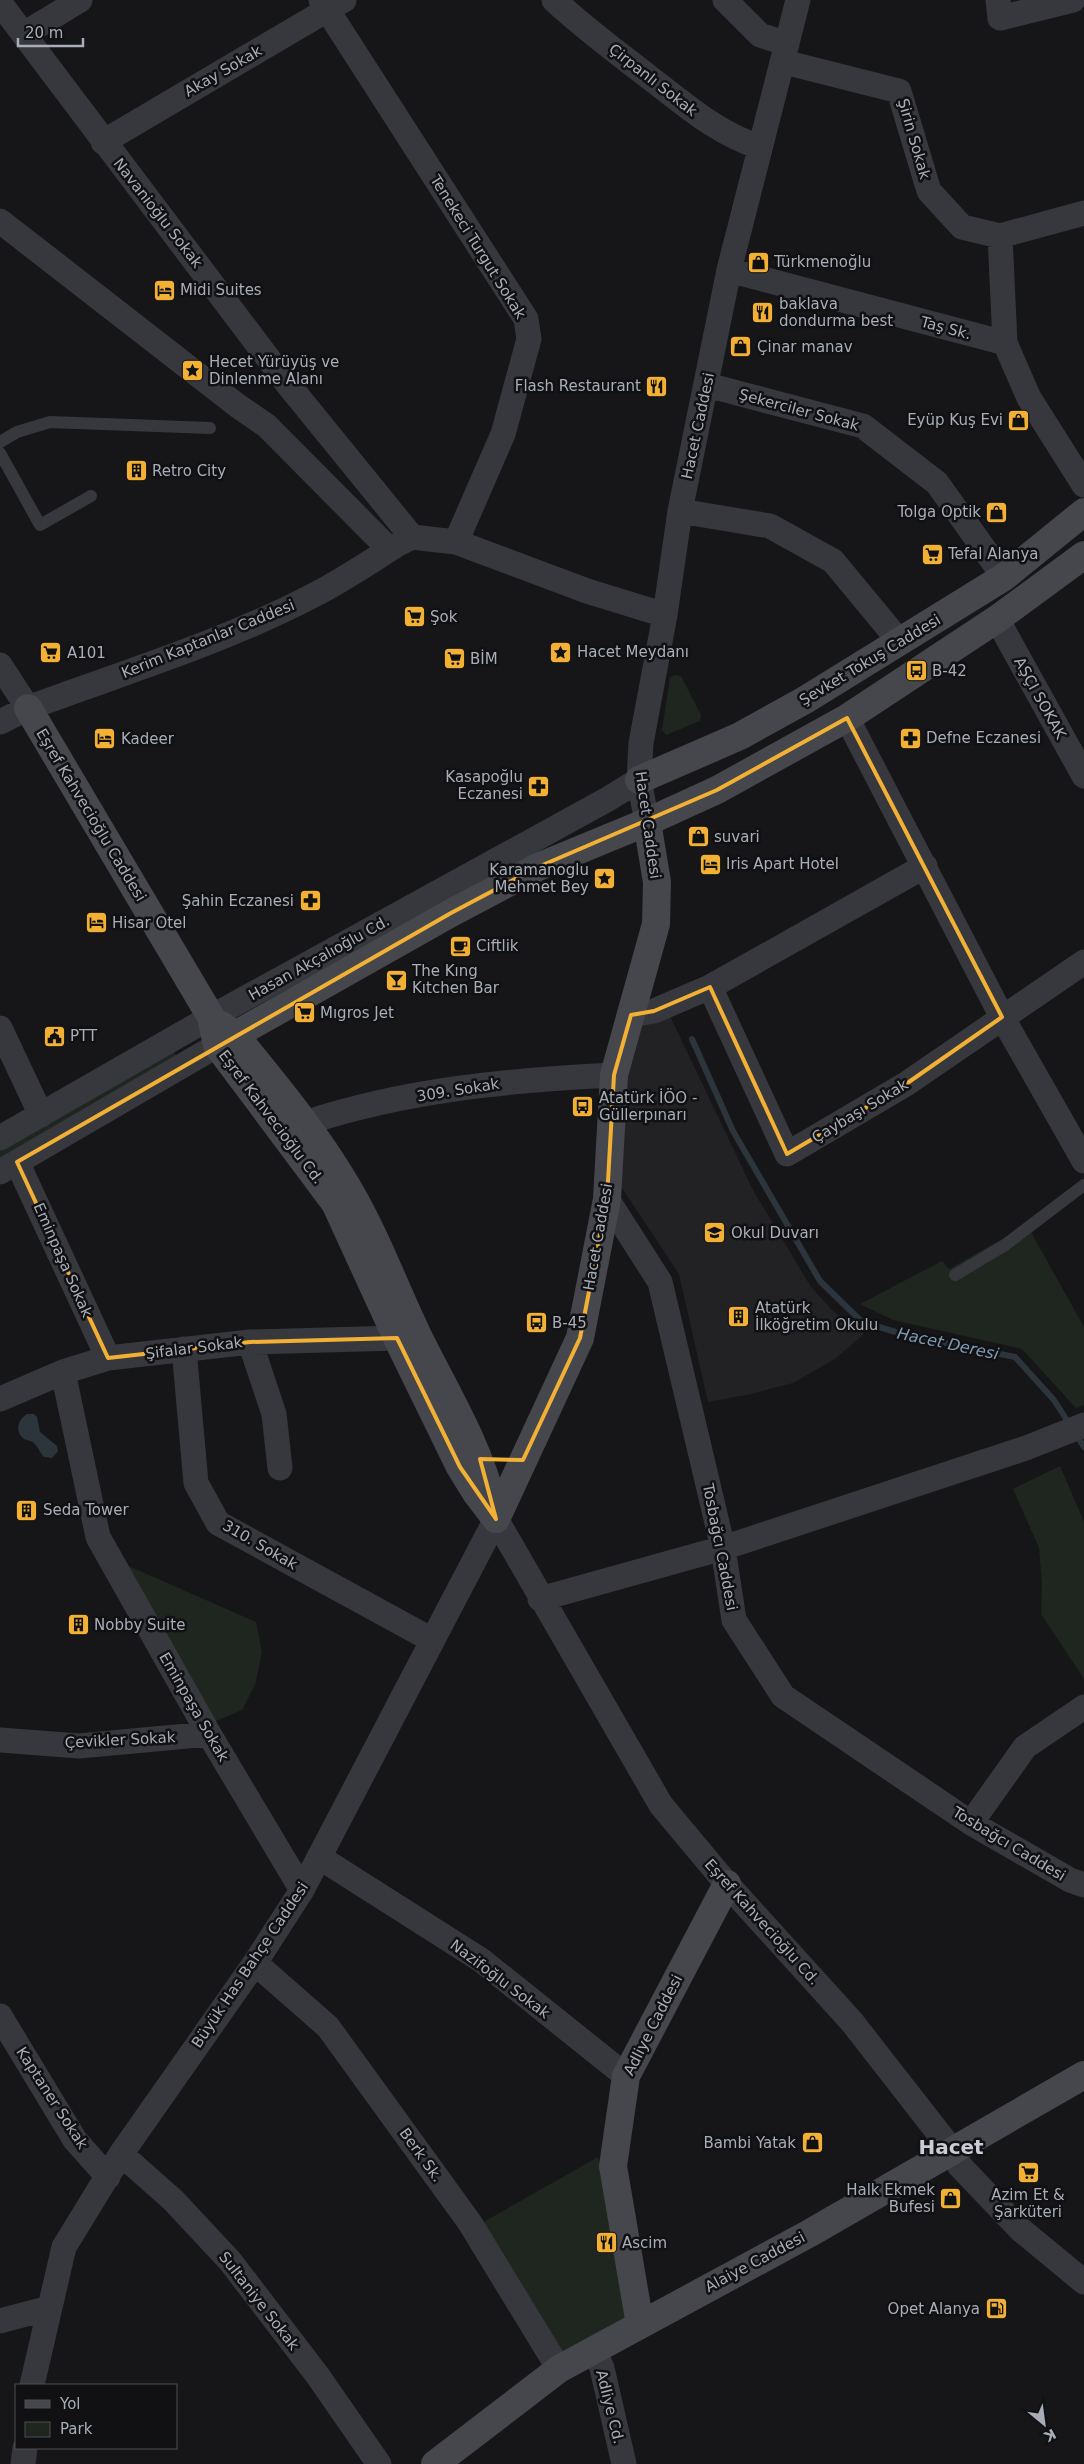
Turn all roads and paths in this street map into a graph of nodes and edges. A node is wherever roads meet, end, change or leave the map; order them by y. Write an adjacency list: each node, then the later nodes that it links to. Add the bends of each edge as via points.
1 (80, 0): 9 (street)
2 (554, 0): 12 (street, Çirpanlı Sokak, via 688,108 733,138)
3 (725, 0): 10 (street, via 760,35)
4 (798, 0): 10 (street, Hacet Caddesi)
5 (998, 0): 6 (street, via 1000,18)
6 (1073, 0)
7 (0, 3): 9 (street, Navanioğlu Sokak)
8 (331, 3): 11 (street, Akay Sokak); 27 (street, Tenekeci Turgut Sokak, via 526,320 529,339 503,434)
9 (24, 34): 11 (street, Navanioğlu Sokak)
10 (785, 53): 12 (street, Hacet Caddesi); 15 (street, Şirin Sokak, via 899,91 929,191 962,227)
11 (103, 142): 26 (street, Navanioğlu Sokak, via 328,436)
12 (759, 147): 16 (street, Hacet Caddesi)
13 (1084, 213): 15 (street, Şirin Sokak)
14 (0, 221): 28 (street, via 222,394 268,426)
15 (1000, 236): 17 (street)
16 (729, 270): 17 (street, Taş Sk.); 18 (street, Hacet Caddesi)
17 (1005, 343): 22 (street, via 1029,398)
18 (707, 384): 24 (street, Hacet Caddesi); 30 (street, Şekerciler Sokak, via 863,426 937,483)
19 (210, 428): 20 (lane, via 50,422 17,432)
20 (0, 442)
21 (0, 454): 23 (lane, via 40,525)
22 (1084, 485)
23 (91, 496)
24 (680, 511): 31 (street, Hacet Caddesi); 33 (street, via 770,526 833,561)
25 (1084, 512): 30 (street, Şevket Tokuş Caddesi)
26 (412, 538): 27 (street); 28 (street, Kerim Kaptanlar Caddesi)
27 (456, 542): 31 (street, via 586,591)
28 (389, 550): 35 (street, Kerim Kaptanlar Caddesi, via 312,596 229,634)
29 (1084, 555): 32 (street)
30 (1004, 577): 33 (street, Şevket Tokuş Caddesi)
31 (665, 615): 39 (street, Hacet Caddesi, via 641,742)
32 (997, 619): 36 (street); 38 (street, AŞÇI SOKAK)
33 (900, 642): 39 (street, Şevket Tokuş Caddesi, via 740,736)
34 (0, 665): 35 (street, Eşref Kahvecioğlu Caddesi)
35 (28, 708): 37 (street, Kerim Kaptanlar Caddesi); 45 (street, Eşref Kahvecioğlu Caddesi)
36 (847, 718): 40 (street, via 716,790); 41 (street)
37 (0, 722)
38 (1084, 776)
39 (639, 780): 40 (street, Hacet Caddesi); 45 (street, Hasan Akçalıoğlu Cd.)
40 (647, 822): 44 (street, Hacet Caddesi, via 657,882 656,924); 48 (street, via 538,867)
41 (925, 866): 43 (street); 46 (street)
42 (1084, 962): 46 (street, Çaybaşı Sokak)
43 (710, 986): 44 (street, via 654,1011); 46 (street, Çaybaşı Sokak, via 787,1154 906,1084)
44 (631, 1015): 49 (street, Hacet Caddesi)
45 (211, 1017): 48 (street, Eşref Kahvecioğlu Cd.); 50 (street, Hasan Akçalıoğlu Cd.)
46 (1002, 1017): 53 (street)
47 (0, 1028): 50 (street)
48 (226, 1040): 51 (street, Eşref Kahvecioğlu Cd.); 54 (street); 58 (street, Eşref Kahvecioğlu Cd., via 335,1203)
49 (614, 1075): 51 (street, 309. Sokak, via 450,1088); 56 (street, Hacet Caddesi)
50 (41, 1116): 52 (street, Hasan Akçalıoğlu Cd.)
51 (305, 1123): 65 (street, Eşref Kahvecioğlu Cd., via 349,1189 371,1231 421,1341)
52 (0, 1138)
53 (1084, 1161)
54 (9, 1167): 61 (street, Eminpaşa Sokak, via 32,1190)
55 (1084, 1185): 57 (lane, via 1005,1245)
56 (608, 1199): 66 (street, Hacet Caddesi, via 580,1338); 69 (street, Tosbağcı Caddesi, via 660,1282)
57 (955, 1275)
58 (397, 1338): 59 (street, Şifalar Sokak); 68 (street, Eşref Kahvecioğlu Cd., via 460,1467)
59 (250, 1342): 60 (street, Şifalar Sokak); 67 (street, via 274,1414)
60 (184, 1349): 61 (street, Şifalar Sokak); 71 (street, 310. Sokak, via 196,1483 218,1523)
61 (108, 1358): 62 (street, Şifalar Sokak)
62 (63, 1372): 63 (street, Şifalar Sokak); 73 (street, Eminpaşa Sokak, via 98,1537)
63 (0, 1399)
64 (1084, 1425): 69 (street, via 1026,1448)
65 (480, 1458): 66 (street, via 505,1462); 68 (street, Eşref Kahvecioğlu Cd.)
66 (523, 1460): 68 (street, Hacet Caddesi)
67 (280, 1468)
68 (496, 1519): 70 (street, Eşref Kahvecioğlu Cd.); 71 (street, Büyük Has Bahçe Caddesi)
69 (723, 1548): 70 (street); 75 (street, Tosbağcı Caddesi, via 734,1620 783,1696)
70 (540, 1599): 77 (street, Eşref Kahvecioğlu Cd., via 661,1805)
71 (432, 1640): 76 (street, Büyük Has Bahçe Caddesi)
72 (1084, 1707): 75 (street, via 1025,1748)
73 (209, 1734): 74 (street, Çevikler Sokak, via 79,1746); 79 (street, Eminpaşa Sokak)
74 (0, 1740)
75 (971, 1824): 78 (street, Tosbağcı Caddesi)
76 (319, 1857): 79 (street, Büyük Has Bahçe Caddesi); 83 (street, Nazifoğlu Sokak, via 481,1960)
77 (727, 1884): 83 (street, Adliye Caddesi); 84 (street, Eşref Kahvecioğlu Cd., via 852,2022)
78 (1084, 1885)
79 (302, 1890): 80 (street, Büyük Has Bahçe Caddesi)
80 (255, 1963): 85 (street, Büyük Has Bahçe Caddesi); 92 (street, Berk Sk., via 328,2028 470,2223)
81 (0, 2016): 86 (street, Kaptaner Sokak, via 75,2140)
82 (1084, 2075): 84 (street, Alaiye Caddesi)
83 (626, 2076): 90 (street, Adliye Caddesi, via 614,2166)
84 (951, 2150): 87 (street, Eşref Kahvecioğlu Cd., via 959,2165 1021,2230); 90 (street, Alaiye Caddesi)
85 (121, 2154): 86 (street, Büyük Has Bahçe Caddesi); 96 (street, Sultaniye Sokak, via 173,2200 230,2261 318,2376)
86 (108, 2177): 88 (street, Büyük Has Bahçe Caddesi, via 64,2247)
87 (1084, 2282)
88 (49, 2308): 89 (street); 93 (street, Büyük Has Bahçe Caddesi)
89 (0, 2321)
90 (640, 2325): 91 (street, Alaiye Caddesi)
91 (594, 2350): 92 (street, Alaiye Caddesi); 98 (street, Adliye Cd., via 602,2368)
92 (559, 2369): 97 (street, Alaiye Caddesi)
93 (32, 2384)
94 (24, 2449): 95 (street)
95 (23, 2464)
96 (379, 2464)
97 (435, 2464)
98 (624, 2464)

